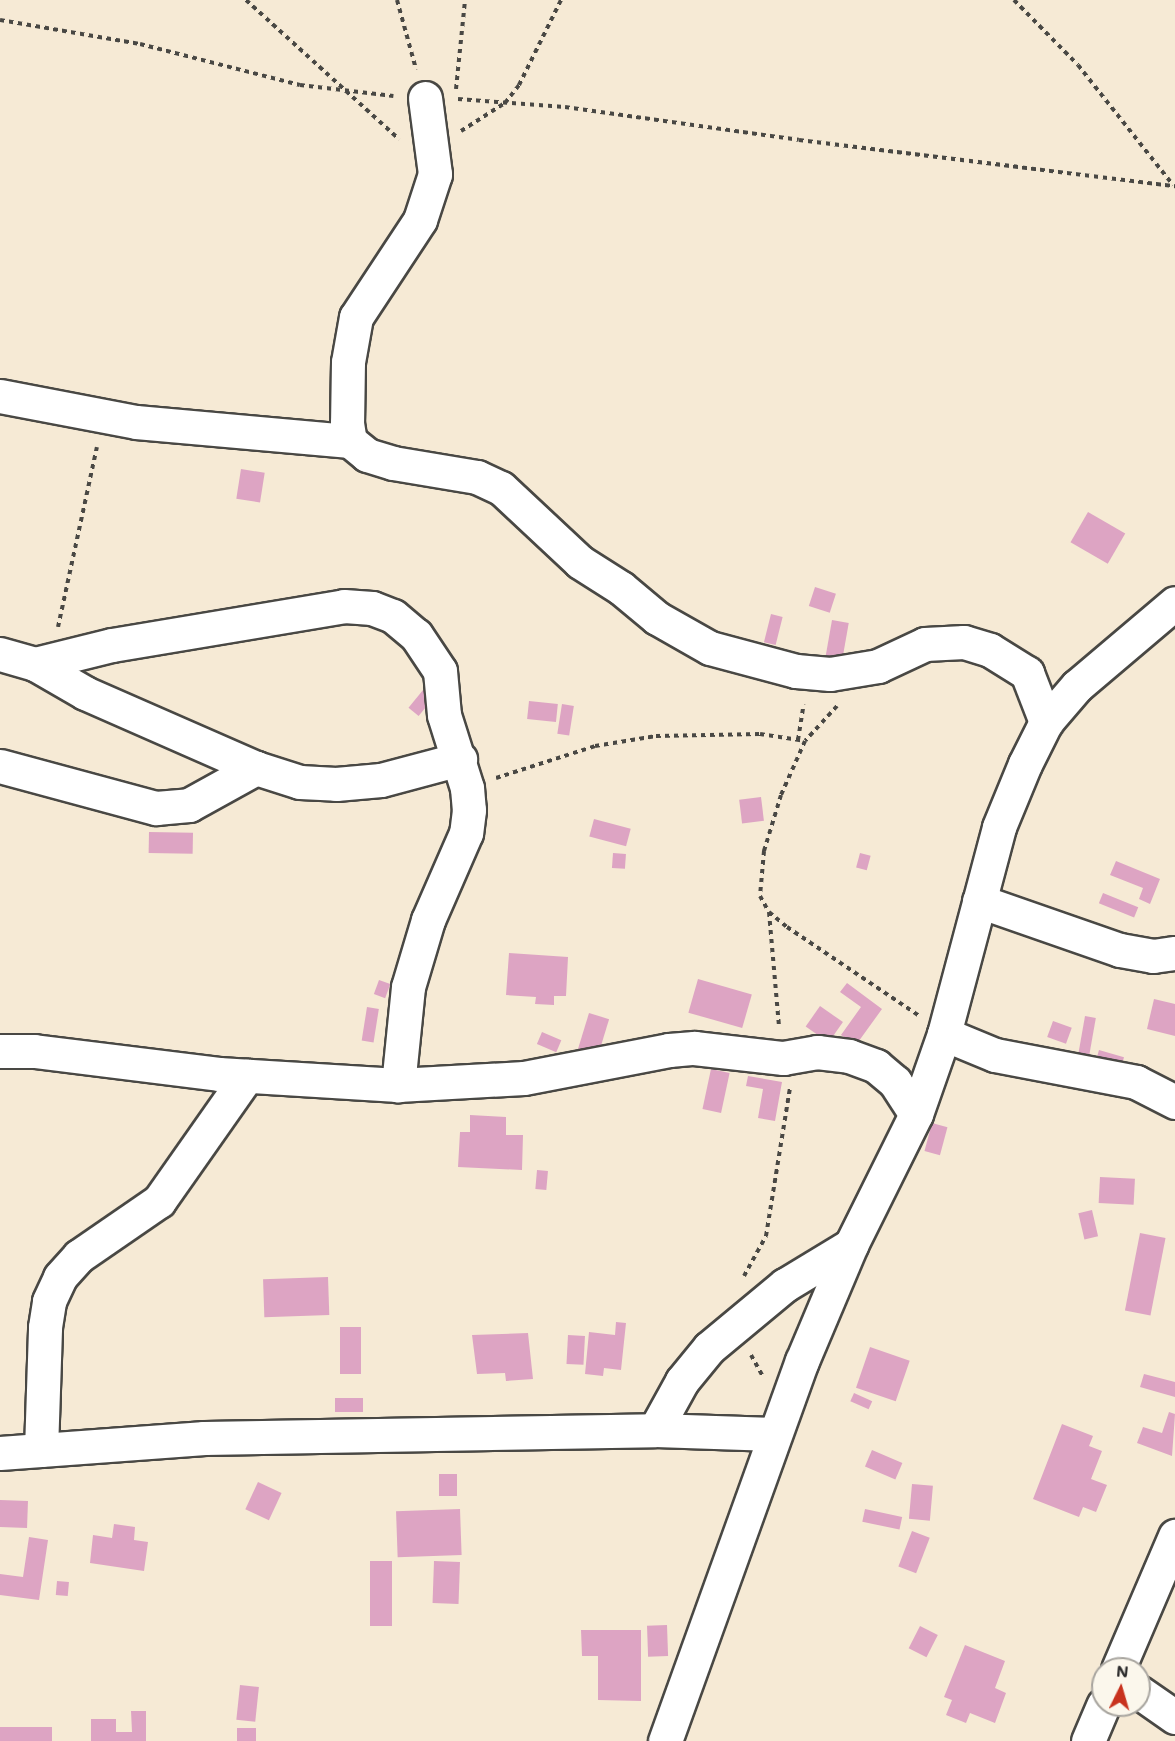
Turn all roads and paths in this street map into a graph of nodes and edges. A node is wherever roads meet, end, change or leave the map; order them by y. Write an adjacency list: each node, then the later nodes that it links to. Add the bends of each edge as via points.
1 (246, 0): 7 (path)
2 (397, 0): 8 (path)
3 (465, 0): 9 (path, via 455,99)
4 (561, 0): 9 (path, via 531,63)
5 (1014, 0): 11 (path, via 1078,65)
6 (0, 20): 7 (path, via 140,44 241,72)
7 (348, 93): 8 (path); 10 (path)
8 (425, 98): 10 (street)
9 (505, 103): 10 (path, via 462,130); 11 (path, via 565,107 799,140)
10 (435, 174): 14 (street, via 420,220 356,317 348,362)
11 (1174, 185)
12 (0, 396): 13 (street)
13 (103, 416): 14 (street, via 253,435); 17 (path)
14 (350, 441): 18 (street, via 367,455 477,477 501,488 580,562 621,588 657,618 710,648 796,671 830,674)
15 (1175, 603): 19 (street, via 1077,686)
16 (0, 654): 17 (street)
17 (43, 662): 22 (street, via 85,693); 23 (street, via 112,645 344,606 372,608 393,616 430,653 440,671 444,715)
18 (878, 666): 19 (street, via 925,644 964,642 990,650 1027,673); 20 (path)
19 (1046, 722): 24 (street, via 999,827)
20 (805, 741): 23 (path, via 760,734 656,736); 25 (path, via 781,795 764,851 760,896)
21 (0, 766): 22 (street, via 156,808 189,805)
22 (256, 768): 23 (street, via 300,782 336,784)
23 (463, 774): 31 (street, via 466,833 428,920 408,987)
24 (980, 901): 26 (street, via 1120,950 1153,956); 27 (street)
25 (769, 912): 27 (path); 29 (path)
26 (1175, 953)
27 (944, 1034): 32 (street, via 995,1055 1137,1083); 33 (street)
28 (0, 1051): 30 (street, via 34,1051)
29 (783, 1058): 31 (street, via 694,1048 524,1078); 33 (street, via 817,1052 849,1056 876,1066 895,1082); 35 (path, via 789,1076 789,1112 766,1236 738,1293)
30 (247, 1076): 31 (street); 38 (street, via 159,1201 79,1256 60,1278 49,1300 45,1327)
31 (398, 1084)
32 (1175, 1102)
33 (916, 1114): 34 (street)
34 (851, 1245): 35 (street, via 785,1285); 36 (street)
35 (739, 1321): 36 (path); 37 (street, via 682,1380)
36 (779, 1420): 37 (street); 43 (street)
37 (655, 1430): 38 (street, via 204,1438)
38 (41, 1450): 39 (street)
39 (0, 1453)
40 (1175, 1536): 41 (street)
41 (1123, 1657)
42 (1098, 1717): 44 (street)
43 (665, 1741)
44 (1088, 1741)

